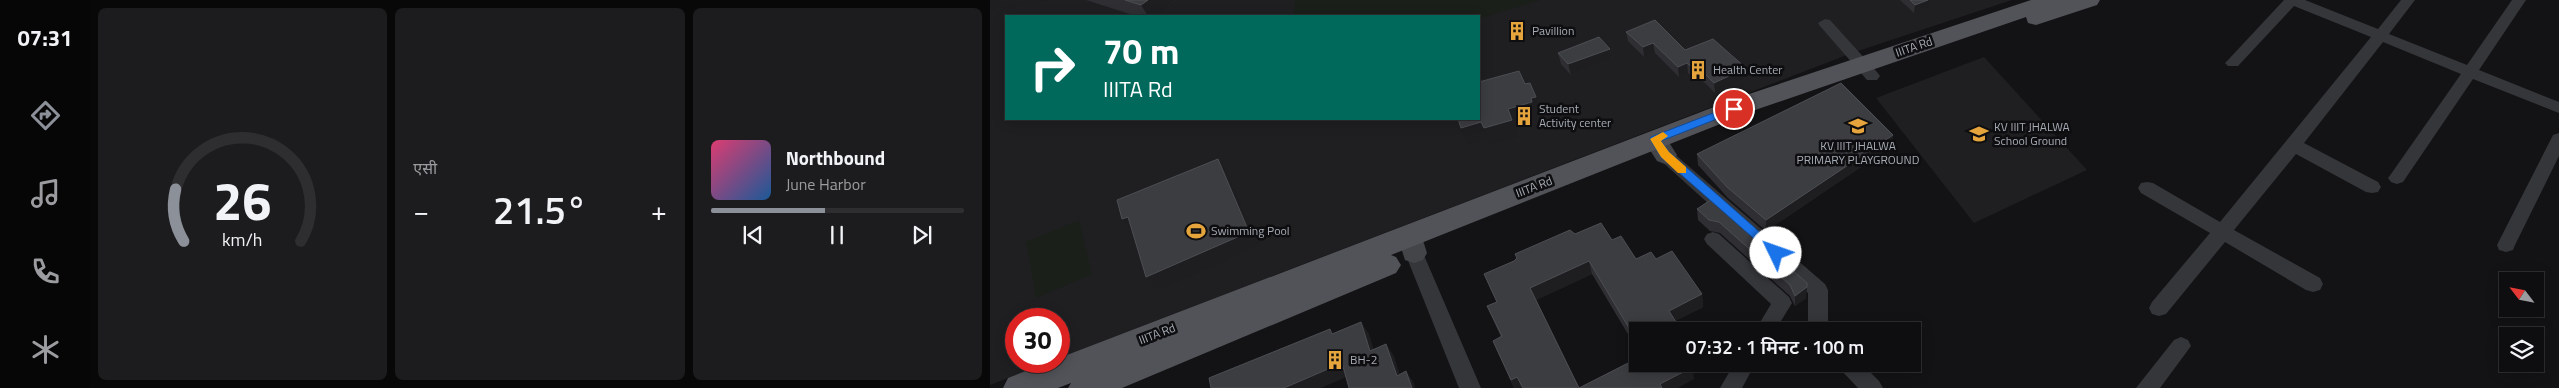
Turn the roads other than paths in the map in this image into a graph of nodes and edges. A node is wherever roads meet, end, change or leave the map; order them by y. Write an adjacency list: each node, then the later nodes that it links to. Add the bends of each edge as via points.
1 (2053, 0): 9 (main road, IIITA Rd)
2 (2089, 0): 9 (main road, IIITA Rd)
3 (2293, 0): 7 (street); 8 (street)
4 (2408, 0): 7 (street)
5 (2519, 0): 10 (street)
6 (1826, 23): 9 (street)
7 (2380, 36): 10 (street); 13 (street)
8 (2233, 64)
9 (1868, 70): 14 (main road, IIITA Rd, via 1749,103)
10 (2469, 72): 11 (street); 15 (street)
11 (2559, 108)
12 (2559, 139): 21 (street)
13 (2294, 144): 16 (street); 18 (street)
14 (1660, 147): 20 (main road, IIITA Rd); 25 (street, via 1818,290)
15 (2397, 178)
16 (2372, 187)
17 (2147, 188): 18 (street)
18 (2222, 231): 22 (street); 23 (street)
19 (1712, 239): 24 (street, via 1782,303)
20 (1412, 244): 29 (main road, IIITA Rd); 31 (main road, IIITA Rd); 32 (street)
21 (2506, 245)
22 (2313, 284)
23 (2159, 308)
24 (1770, 322)
25 (1818, 322)
26 (2181, 346): 35 (street)
27 (1740, 372): 33 (street)
28 (1856, 372): 34 (street)
29 (1058, 381): 30 (main road, IIITA Rd)
30 (1020, 388)
31 (1085, 388)
32 (1470, 388)
33 (1731, 388)
34 (1872, 388)
35 (2147, 388)

